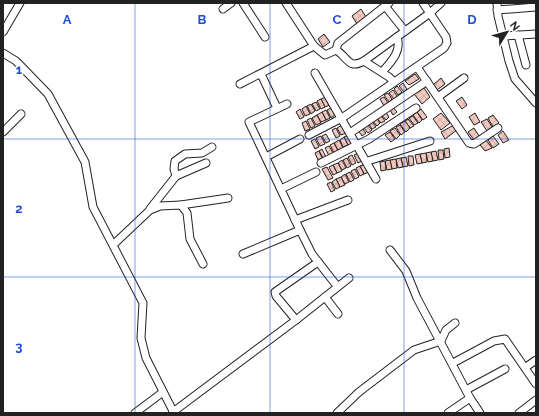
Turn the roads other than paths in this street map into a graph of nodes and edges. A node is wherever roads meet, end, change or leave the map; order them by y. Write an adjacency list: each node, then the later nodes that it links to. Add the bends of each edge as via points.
1 (20, 3): 12 (street)
2 (231, 3): 10 (street)
3 (244, 3): 18 (street)
4 (286, 3): 20 (street)
5 (423, 3): 11 (street)
6 (440, 3): 11 (street)
7 (387, 4): 13 (street); 21 (street, via 339,42)
8 (497, 6): 9 (street); 17 (street)
9 (536, 7)
10 (223, 9)
11 (430, 13): 13 (street); 25 (street, via 446,37 447,43 444,48)
12 (5, 23): 14 (street)
13 (405, 31): 19 (street)
14 (3, 32)
15 (536, 34): 16 (street)
16 (518, 35): 17 (street); 24 (street)
17 (504, 36): 34 (street, via 515,79)
18 (265, 37)
19 (397, 37): 23 (street); 26 (street, via 397,52)
20 (314, 46): 21 (street, via 326,55); 28 (street)
21 (336, 50): 23 (street, via 351,64)
22 (3, 53): 62 (street, via 16,61 48,94 69,130 85,162 93,207)
23 (364, 61): 26 (street)
24 (526, 65)
25 (416, 67): 30 (street); 31 (street)
26 (382, 72): 31 (street)
27 (315, 73): 39 (street)
28 (261, 74): 32 (street); 36 (street)
29 (464, 78): 33 (street)
30 (427, 81): 33 (street); 42 (street)
31 (394, 82): 39 (street)
32 (240, 84)
33 (438, 97): 40 (street, via 469,143 474,144)
34 (536, 103)
35 (287, 104): 36 (street)
36 (277, 108): 48 (street, via 249,122)
37 (416, 108): 46 (street)
38 (21, 114): 41 (street)
39 (342, 118): 42 (street); 43 (street)
40 (498, 128)
41 (3, 132)
42 (350, 133): 46 (street)
43 (309, 135)
44 (300, 139): 48 (street)
45 (430, 141): 49 (street)
46 (358, 145): 49 (street); 51 (street)
47 (212, 148): 53 (street, via 202,153 178,157 174,169)
48 (266, 157): 55 (street)
49 (368, 161): 54 (street)
50 (206, 162): 53 (street)
51 (321, 163)
52 (316, 172): 55 (street)
53 (176, 176): 59 (street)
54 (376, 179)
55 (281, 189): 60 (street)
56 (228, 198): 58 (street)
57 (348, 200): 60 (street)
58 (181, 205): 59 (street, via 160,206); 66 (street, via 187,213 190,239)
59 (150, 210): 62 (street)
60 (295, 220): 61 (street)
61 (300, 230): 64 (street); 65 (street)
62 (114, 244): 80 (street, via 143,303 142,345)
63 (390, 250): 73 (street, via 406,271 417,298)
64 (243, 254)
65 (318, 262): 68 (street); 71 (street, via 275,292)
66 (203, 264)
67 (349, 278): 68 (street)
68 (337, 286): 69 (street)
69 (325, 297): 70 (street); 71 (street)
70 (338, 314)
71 (296, 320): 83 (street)
72 (455, 324): 73 (street, via 446,330)
73 (441, 341): 75 (street); 85 (street, via 414,350 359,392)
74 (536, 360): 76 (street)
75 (453, 363): 76 (street, via 494,341 505,339); 79 (street)
76 (526, 367): 78 (street)
77 (506, 369): 79 (street)
78 (536, 384)
79 (466, 390): 81 (street)
80 (163, 392): 83 (street); 84 (street)
81 (470, 398): 86 (street); 87 (street)
82 (536, 400): 88 (street)
83 (174, 412)
84 (135, 413)
85 (337, 413)
86 (448, 413)
87 (480, 413)
88 (519, 413)

